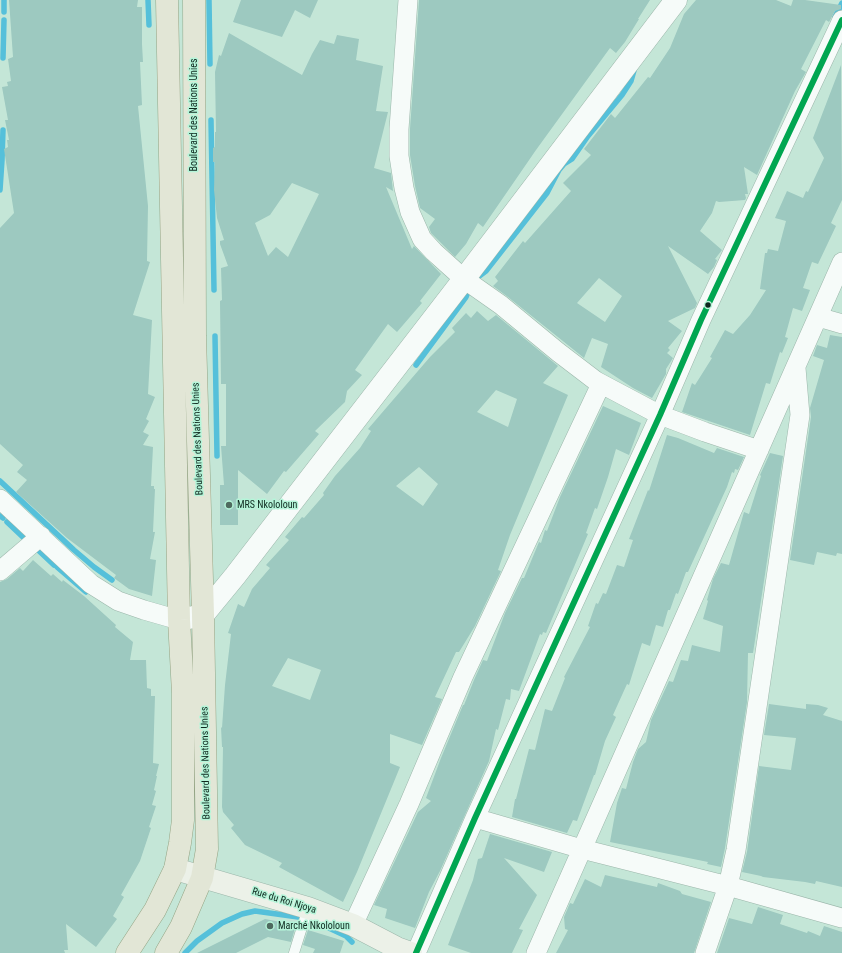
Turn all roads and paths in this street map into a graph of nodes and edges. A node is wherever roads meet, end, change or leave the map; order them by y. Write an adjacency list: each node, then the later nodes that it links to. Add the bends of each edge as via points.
1 (167, 0): 15 (main road)
2 (194, 0): 14 (main road, Boulevard des Nations Unies, via 195,328)
3 (408, 0): 7 (street, via 399,129 399,156 404,188 410,212 422,239)
4 (676, 0): 7 (street)
5 (842, 20): 12 (street, via 701,320)
6 (842, 262): 8 (street)
7 (464, 280): 11 (street, via 502,305); 19 (street)
8 (818, 317): 9 (street); 10 (street)
9 (842, 324)
10 (796, 366): 13 (street); 25 (street, via 800,415 736,850)
11 (601, 384): 12 (street); 28 (street, via 467,670)
12 (660, 414): 13 (street); 21 (street)
13 (759, 450): 22 (street)
14 (199, 452): 15 (main road); 19 (main road, Boulevard des Nations Unies)
15 (177, 454): 20 (main road)
16 (0, 499): 17 (street)
17 (41, 536): 18 (street); 20 (street, via 91,584 118,601)
18 (0, 571)
19 (203, 615): 20 (street); 24 (main road, Boulevard des Nations Unies, via 207,849)
20 (179, 620): 23 (main road, via 184,797)
21 (475, 818): 22 (street); 29 (street)
22 (582, 849): 25 (street); 33 (street)
23 (175, 869): 24 (main road, Rue du Roi Njoya); 30 (main road, via 155,910)
24 (202, 878): 26 (main road, Rue du Roi Njoya); 31 (main road, Boulevard des Nations Unies)
25 (728, 886): 27 (street); 34 (street)
26 (308, 908): 28 (main road, Rue du Roi Njoya); 32 (lane)
27 (842, 918)
28 (353, 925): 29 (main road, Rue du Roi Njoya)
29 (405, 952)
30 (127, 953)
31 (166, 953)
32 (294, 953)
33 (536, 953)
34 (705, 953)

